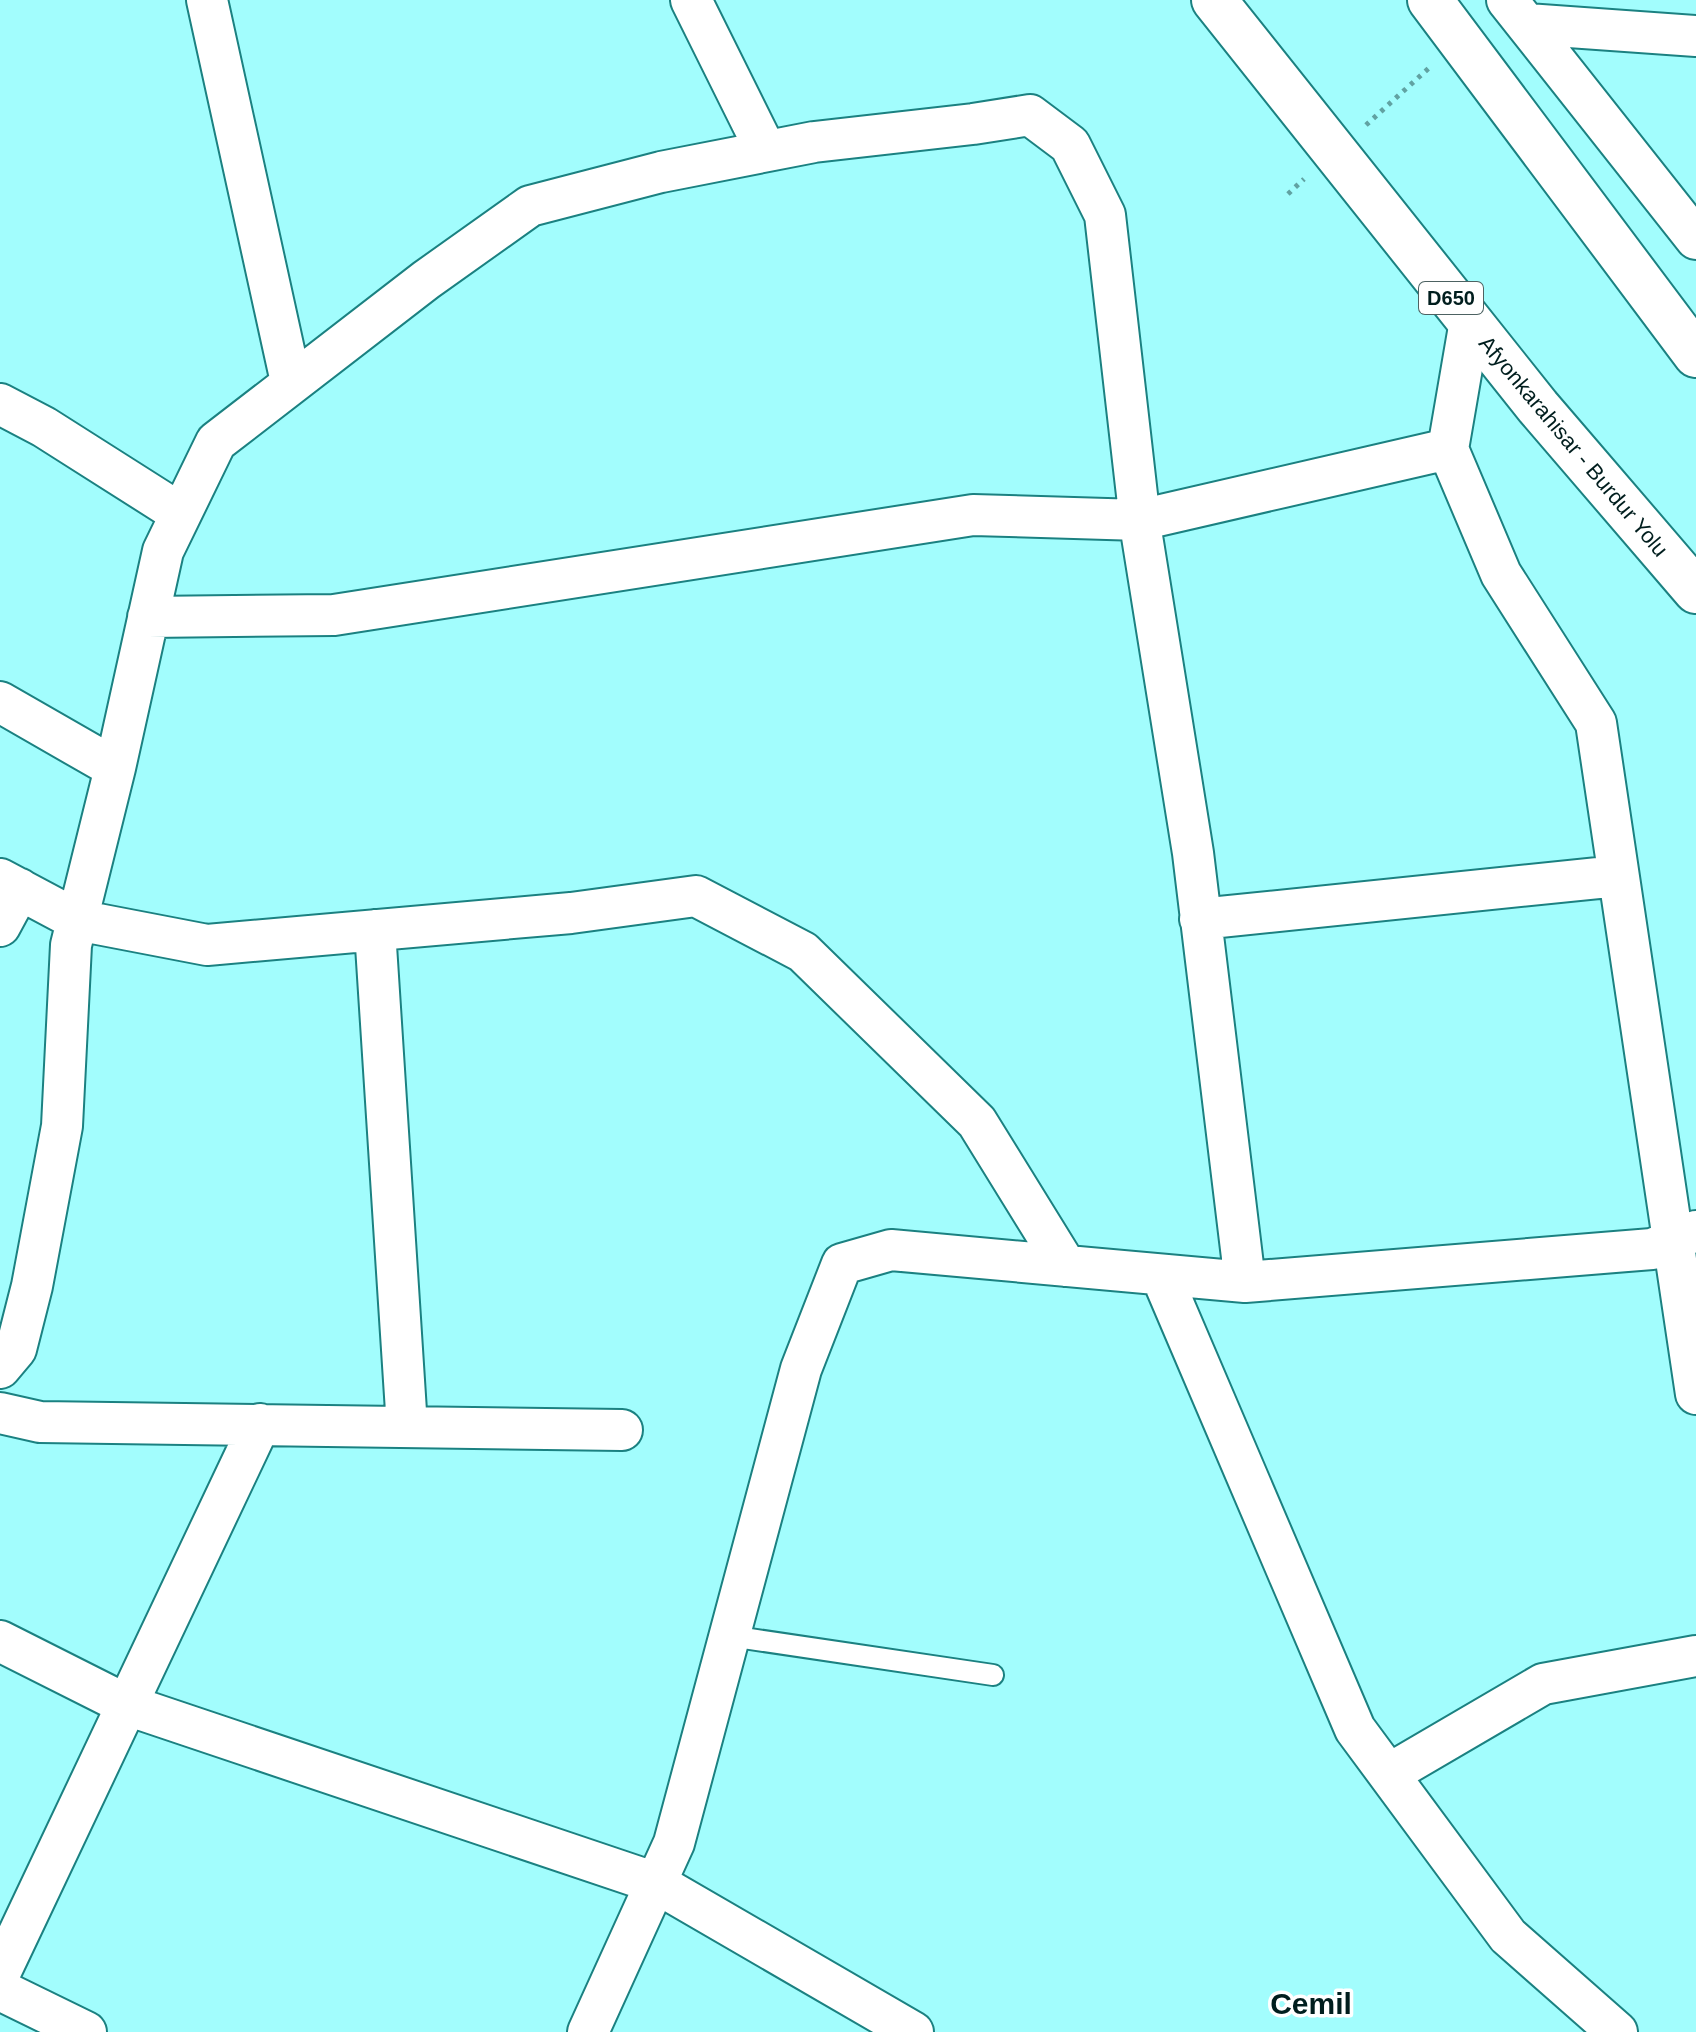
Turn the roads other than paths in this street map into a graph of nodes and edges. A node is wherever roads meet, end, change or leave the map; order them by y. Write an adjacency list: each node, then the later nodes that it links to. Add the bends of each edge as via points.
1 (207, 0): 11 (street)
2 (691, 0): 7 (street)
3 (1214, 0): 9 (highway, Afyonkarahisar - Burdur Yolu / D650)
4 (1430, 0): 10 (highway)
5 (1517, 12): 6 (street); 8 (street)
6 (1696, 36)
7 (766, 151): 11 (street, via 530,206); 15 (street, via 1030,115 1070,145 1105,215)
8 (1696, 239)
9 (1470, 321): 13 (street); 16 (highway, Afyonkarahisar - Burdur Yolu / D650)
10 (1696, 355)
11 (291, 382): 14 (street, via 216,442)
12 (0, 404): 14 (street)
13 (1448, 449): 15 (street); 20 (street, via 1501,574 1596,723)
14 (181, 514): 17 (street, via 163,551)
15 (1140, 520): 17 (street, via 973,515 334,615); 22 (street)
16 (1696, 591)
17 (148, 617): 19 (street)
18 (0, 702): 19 (street)
19 (115, 768): 23 (street)
20 (1618, 876): 22 (street); 26 (street)
21 (10, 884): 23 (street); 24 (street)
22 (1200, 919): 29 (street)
23 (77, 920): 25 (street, via 207,945); 30 (street, via 71,945 62,1126 16,1349)
24 (0, 926)
25 (375, 930): 27 (street, via 696,896 803,952 977,1122); 34 (street)
26 (1684, 1236): 29 (street, via 1652,1249); 31 (street)
27 (1066, 1266): 28 (street); 36 (street, via 891,1250 842,1264 801,1369)
28 (1161, 1275): 29 (street); 41 (street, via 1355,1729)
29 (1245, 1282)
30 (0, 1368)
31 (1696, 1394)
32 (0, 1413): 33 (street, via 40,1422)
33 (260, 1424): 34 (street); 40 (street)
34 (407, 1427): 35 (street)
35 (622, 1430)
36 (730, 1636): 39 (lane); 42 (street, via 674,1843)
37 (0, 1641): 40 (street)
38 (1696, 1656): 41 (street, via 1543,1684)
39 (993, 1675)
40 (127, 1705): 42 (street); 43 (street)
41 (1389, 1774): 48 (street, via 1508,1936)
42 (656, 1883): 46 (street); 47 (street)
43 (0, 1973)
44 (0, 1990): 45 (street)
45 (86, 2032)
46 (588, 2032)
47 (913, 2032)
48 (1617, 2032)

